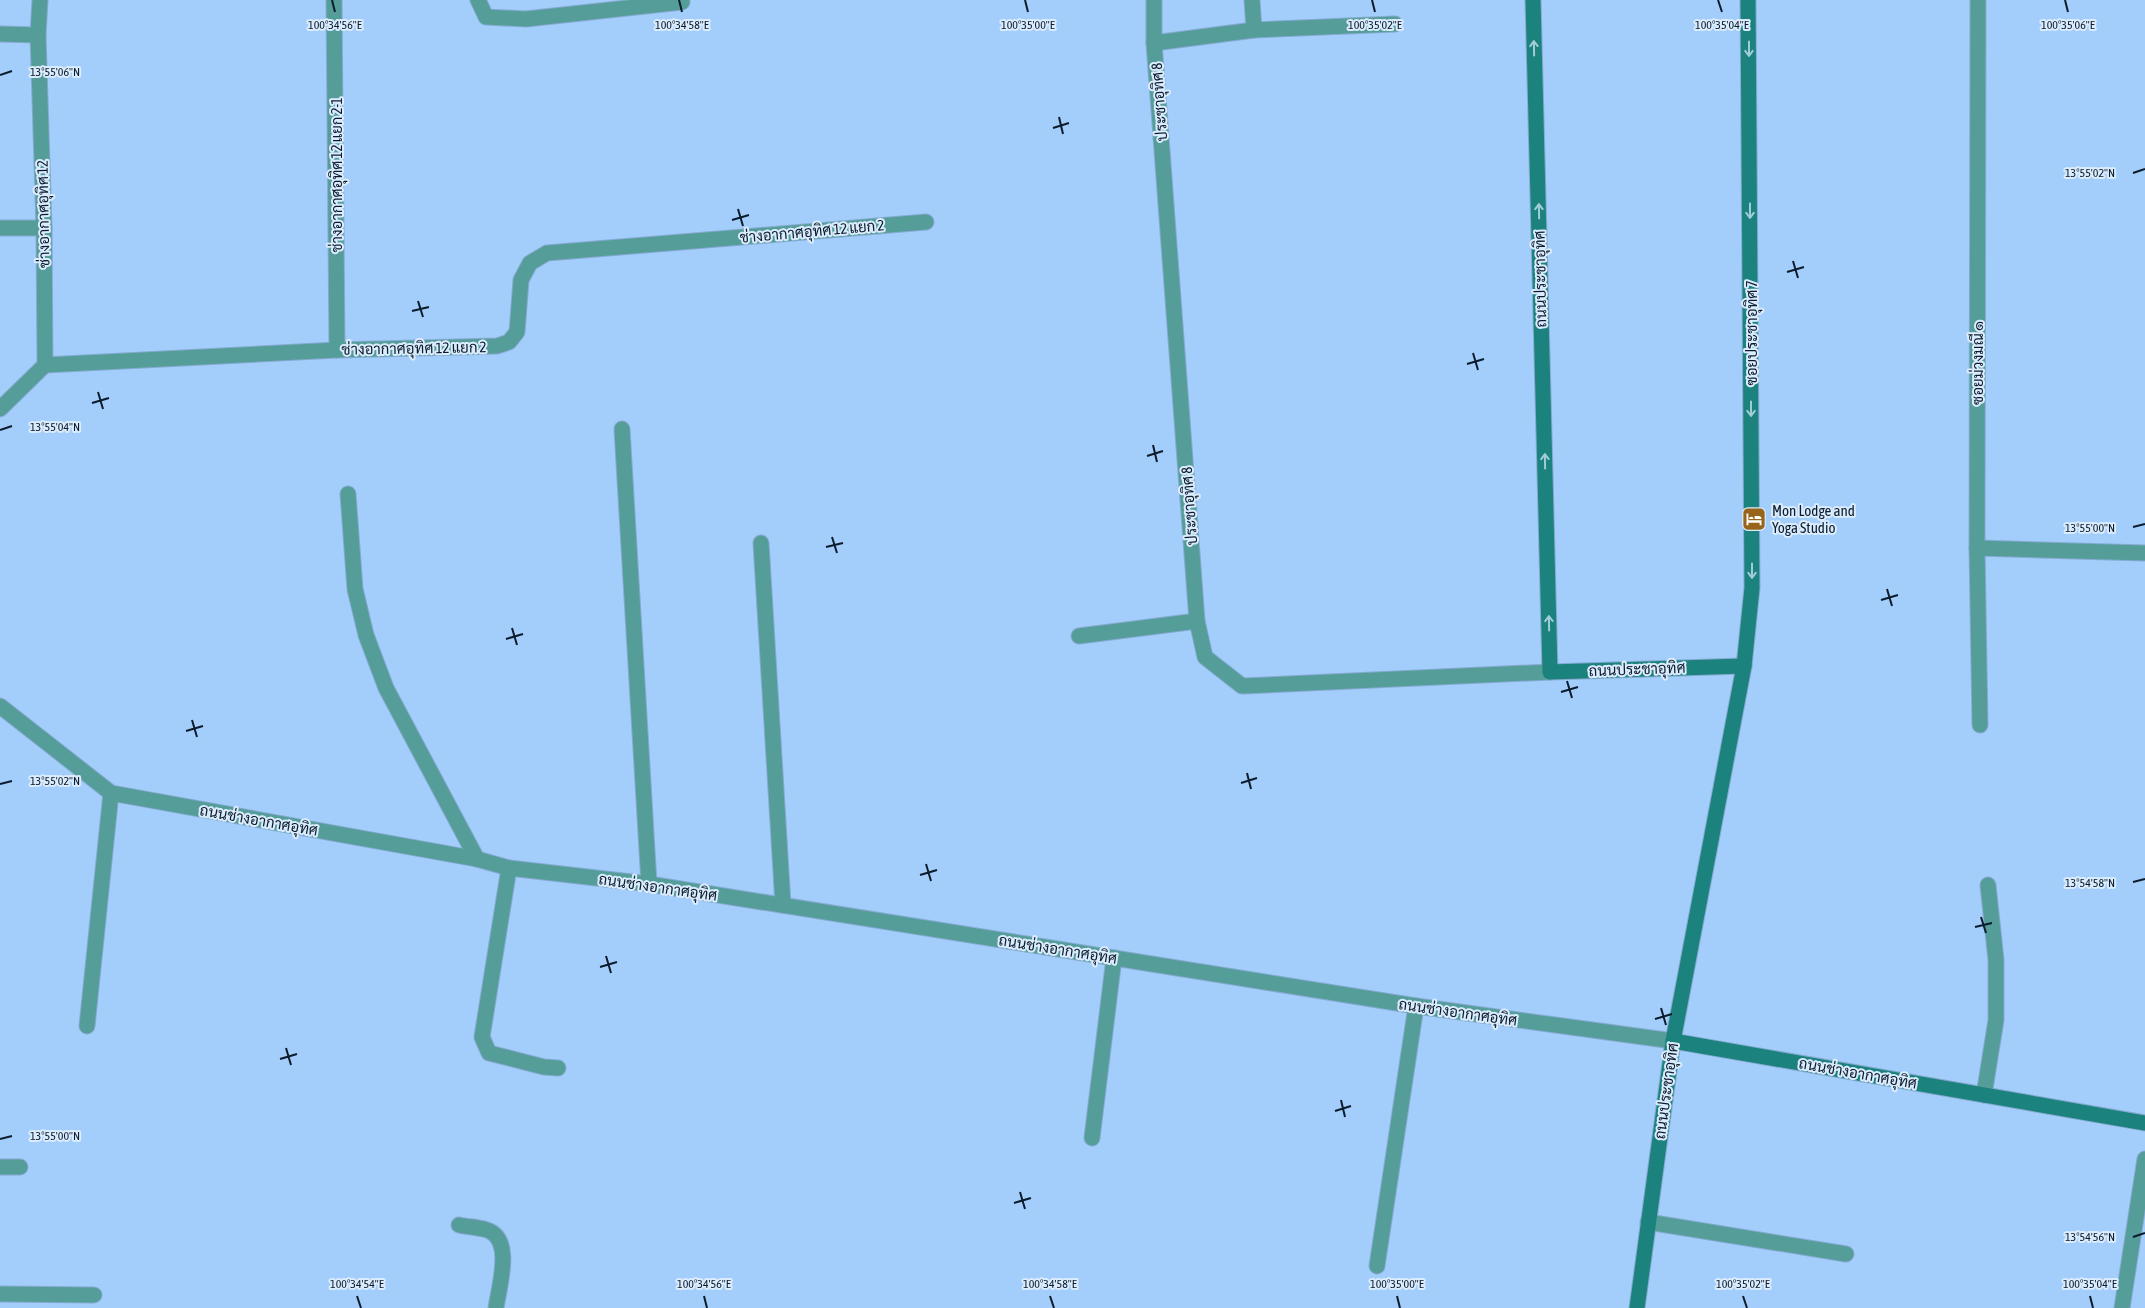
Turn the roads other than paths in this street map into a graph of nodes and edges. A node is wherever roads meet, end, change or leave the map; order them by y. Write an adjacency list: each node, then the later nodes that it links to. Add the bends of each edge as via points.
1 (40, 0): 13 (street, ช่างอากาศอุทิศ 12)
2 (334, 0): 18 (street, ช่างอากาศอุทิศ 12 แยก 2-1)
3 (478, 0): 9 (street, via 486,17 526,19)
4 (1154, 0): 14 (street, ประชาอุทิศ 8)
5 (1252, 0): 11 (street)
6 (1533, 0): 29 (street, ถนนประชาอุทิศ, one-way to 6)
7 (1748, 0): 28 (street, ซอยประชาอุทิศ 7, one-way to 28, via 1752,588)
8 (1978, 0): 24 (street, ซอยม่วงมณี ๑)
9 (682, 2)
10 (1395, 24): 11 (street)
11 (1254, 30): 14 (street)
12 (0, 34): 13 (street)
13 (38, 35): 17 (street, ช่างอากาศอุทิศ 12)
14 (1154, 43): 26 (street, ประชาอุทิศ 8)
15 (926, 222): 18 (street, ช่างอากาศอุทิศ 12 แยก 2, via 547,254 530,263 521,280 517,332 509,342 497,346)
16 (0, 228): 17 (street)
17 (44, 228): 19 (street, ช่างอากาศอุทิศ 12)
18 (337, 350): 19 (street, ช่างอากาศอุทิศ 12 แยก 2)
19 (45, 366): 20 (street)
20 (0, 409)
21 (622, 429): 35 (street)
22 (348, 494): 33 (street, via 355,589 366,635 386,688)
23 (761, 543): 37 (street)
24 (1977, 548): 25 (street); 31 (street, ซอยม่วงมณี ๑)
25 (2145, 553)
26 (1197, 621): 27 (street); 29 (street, ประชาอุทิศ 8, via 1205,657 1242,686)
27 (1079, 636)
28 (1744, 666): 29 (street, ถนนประชาอุทิศ); 41 (street, ถนนประชาอุทิศ)
29 (1550, 672)
30 (0, 706): 32 (street, ถนนช่างอากาศอุทิศ)
31 (1980, 725)
32 (111, 793): 33 (street, ถนนช่างอากาศอุทิศ); 40 (street)
33 (477, 859): 34 (street, ถนนช่างอากาศอุทิศ)
34 (509, 868): 35 (street, ถนนช่างอากาศอุทิศ); 42 (street, via 482,1037 489,1053)
35 (649, 884): 37 (street, ถนนช่างอากาศอุทิศ)
36 (1988, 885): 43 (street, via 1996,960 1996,1020)
37 (783, 905): 38 (street, ถนนช่างอากาศอุทิศ)
38 (1114, 958): 39 (street, ถนนช่างอากาศอุทิศ); 45 (street)
39 (1416, 1006): 41 (street, ถนนช่างอากาศอุทิศ); 52 (street)
40 (87, 1026)
41 (1673, 1041): 43 (street, ถนนช่างอากาศอุทิศ); 49 (street, ถนนประชาอุทิศ)
42 (558, 1068)
43 (1984, 1095): 44 (street, ถนนช่างอากาศอุทิศ)
44 (2145, 1123)
45 (1092, 1138)
46 (2145, 1159): 57 (street)
47 (0, 1167): 48 (street)
48 (20, 1167)
49 (1648, 1222): 51 (street); 56 (street, ถนนประชาอุทิศ)
50 (459, 1226): 55 (street, via 487,1230 499,1236 504,1249)
51 (1846, 1254)
52 (1377, 1266)
53 (0, 1294): 54 (street)
54 (94, 1295)
55 (496, 1308)
56 (1637, 1308)
57 (2122, 1308)

